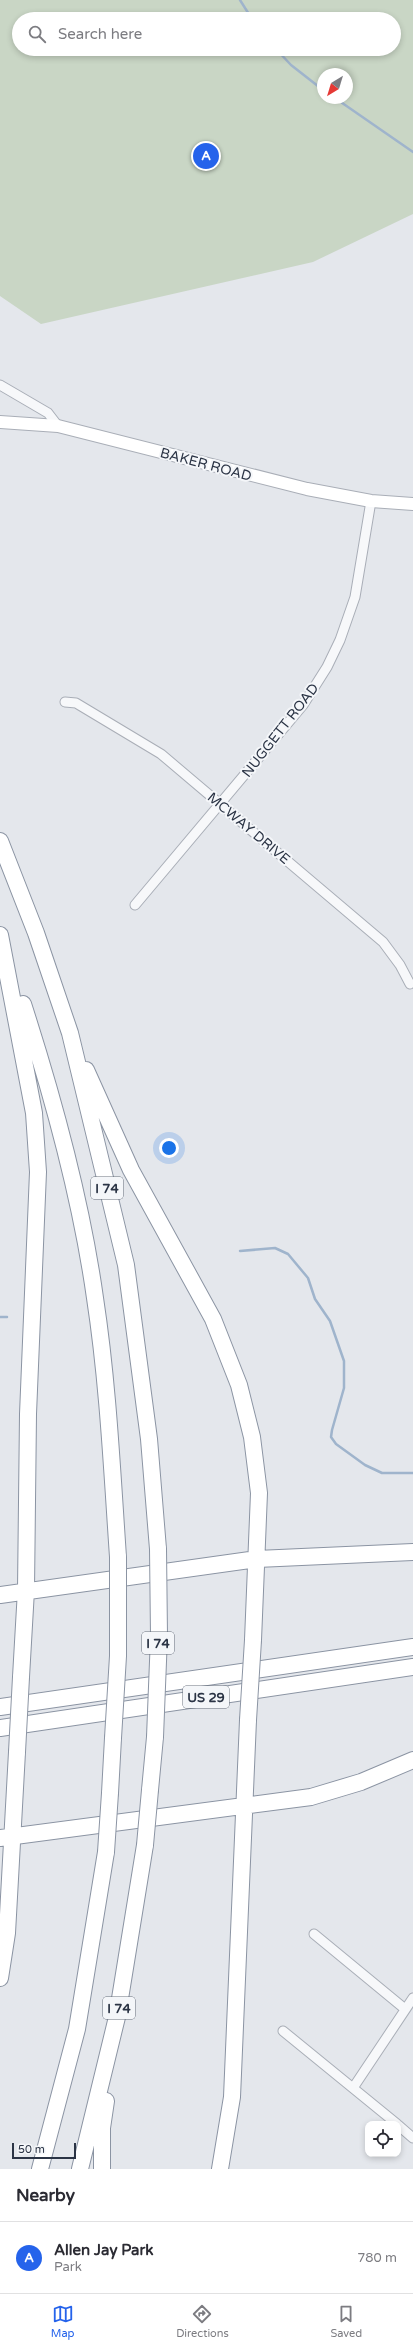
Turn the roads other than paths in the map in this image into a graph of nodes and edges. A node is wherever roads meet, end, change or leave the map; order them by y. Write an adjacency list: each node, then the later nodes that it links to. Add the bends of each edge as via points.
1 (0, 385): 3 (street, via 48,413)
2 (0, 422): 3 (street, BAKER ROAD)
3 (58, 426): 4 (street, BAKER ROAD, via 271,480)
4 (371, 501): 5 (street, BAKER ROAD); 7 (street, NUGGETT ROAD, via 355,597 340,640 327,667 303,705)
5 (413, 504)
6 (65, 702): 7 (street, MCWAY DRIVE, via 76,703 161,754)
7 (221, 804): 9 (street, NUGGETT ROAD); 12 (street, MCWAY DRIVE, via 383,942)
8 (0, 841): 13 (highway, I 74, via 36,933)
9 (135, 905)
10 (0, 932): 34 (highway, I 74, bridge, via 35,1040 68,1157 95,1297 110,1433 118,1557 118,1656 106,1852 77,2029)
11 (0, 935): 16 (highway, via 34,1113 38,1172 28,1414)
12 (410, 984)
13 (70, 1033): 15 (highway, via 131,1170 213,1319 239,1385 252,1437 259,1493); 29 (highway, I 74, bridge, via 126,1266 149,1439 158,1548 159,1636 150,1790 145,1845)
14 (413, 1552): 15 (highway)
15 (257, 1558): 16 (highway); 23 (highway, bridge)
16 (26, 1590): 17 (highway); 24 (highway, bridge, via 16,1752)
17 (0, 1594)
18 (413, 1647): 20 (highway, US 29)
19 (413, 1667): 21 (highway, US 29)
20 (0, 1707)
21 (0, 1728)
22 (412, 1761): 23 (highway, via 361,1782 311,1797)
23 (245, 1806): 24 (highway); 40 (highway, via 232,2097)
24 (6, 1837): 26 (highway, via 7,1932)
25 (314, 1934): 28 (street)
26 (0, 1978)
27 (413, 1998): 28 (street)
28 (405, 2009): 31 (street)
29 (117, 2017): 38 (highway, I 74); 39 (highway, via 102,2128)
30 (283, 2031): 31 (street)
31 (353, 2088): 32 (street)
32 (392, 2121)
33 (401, 2128): 35 (street)
34 (50, 2136): 36 (highway); 37 (highway, I 74)
35 (413, 2138)
36 (34, 2169)
37 (40, 2169)
38 (80, 2169)
39 (102, 2169)
40 (220, 2169)

